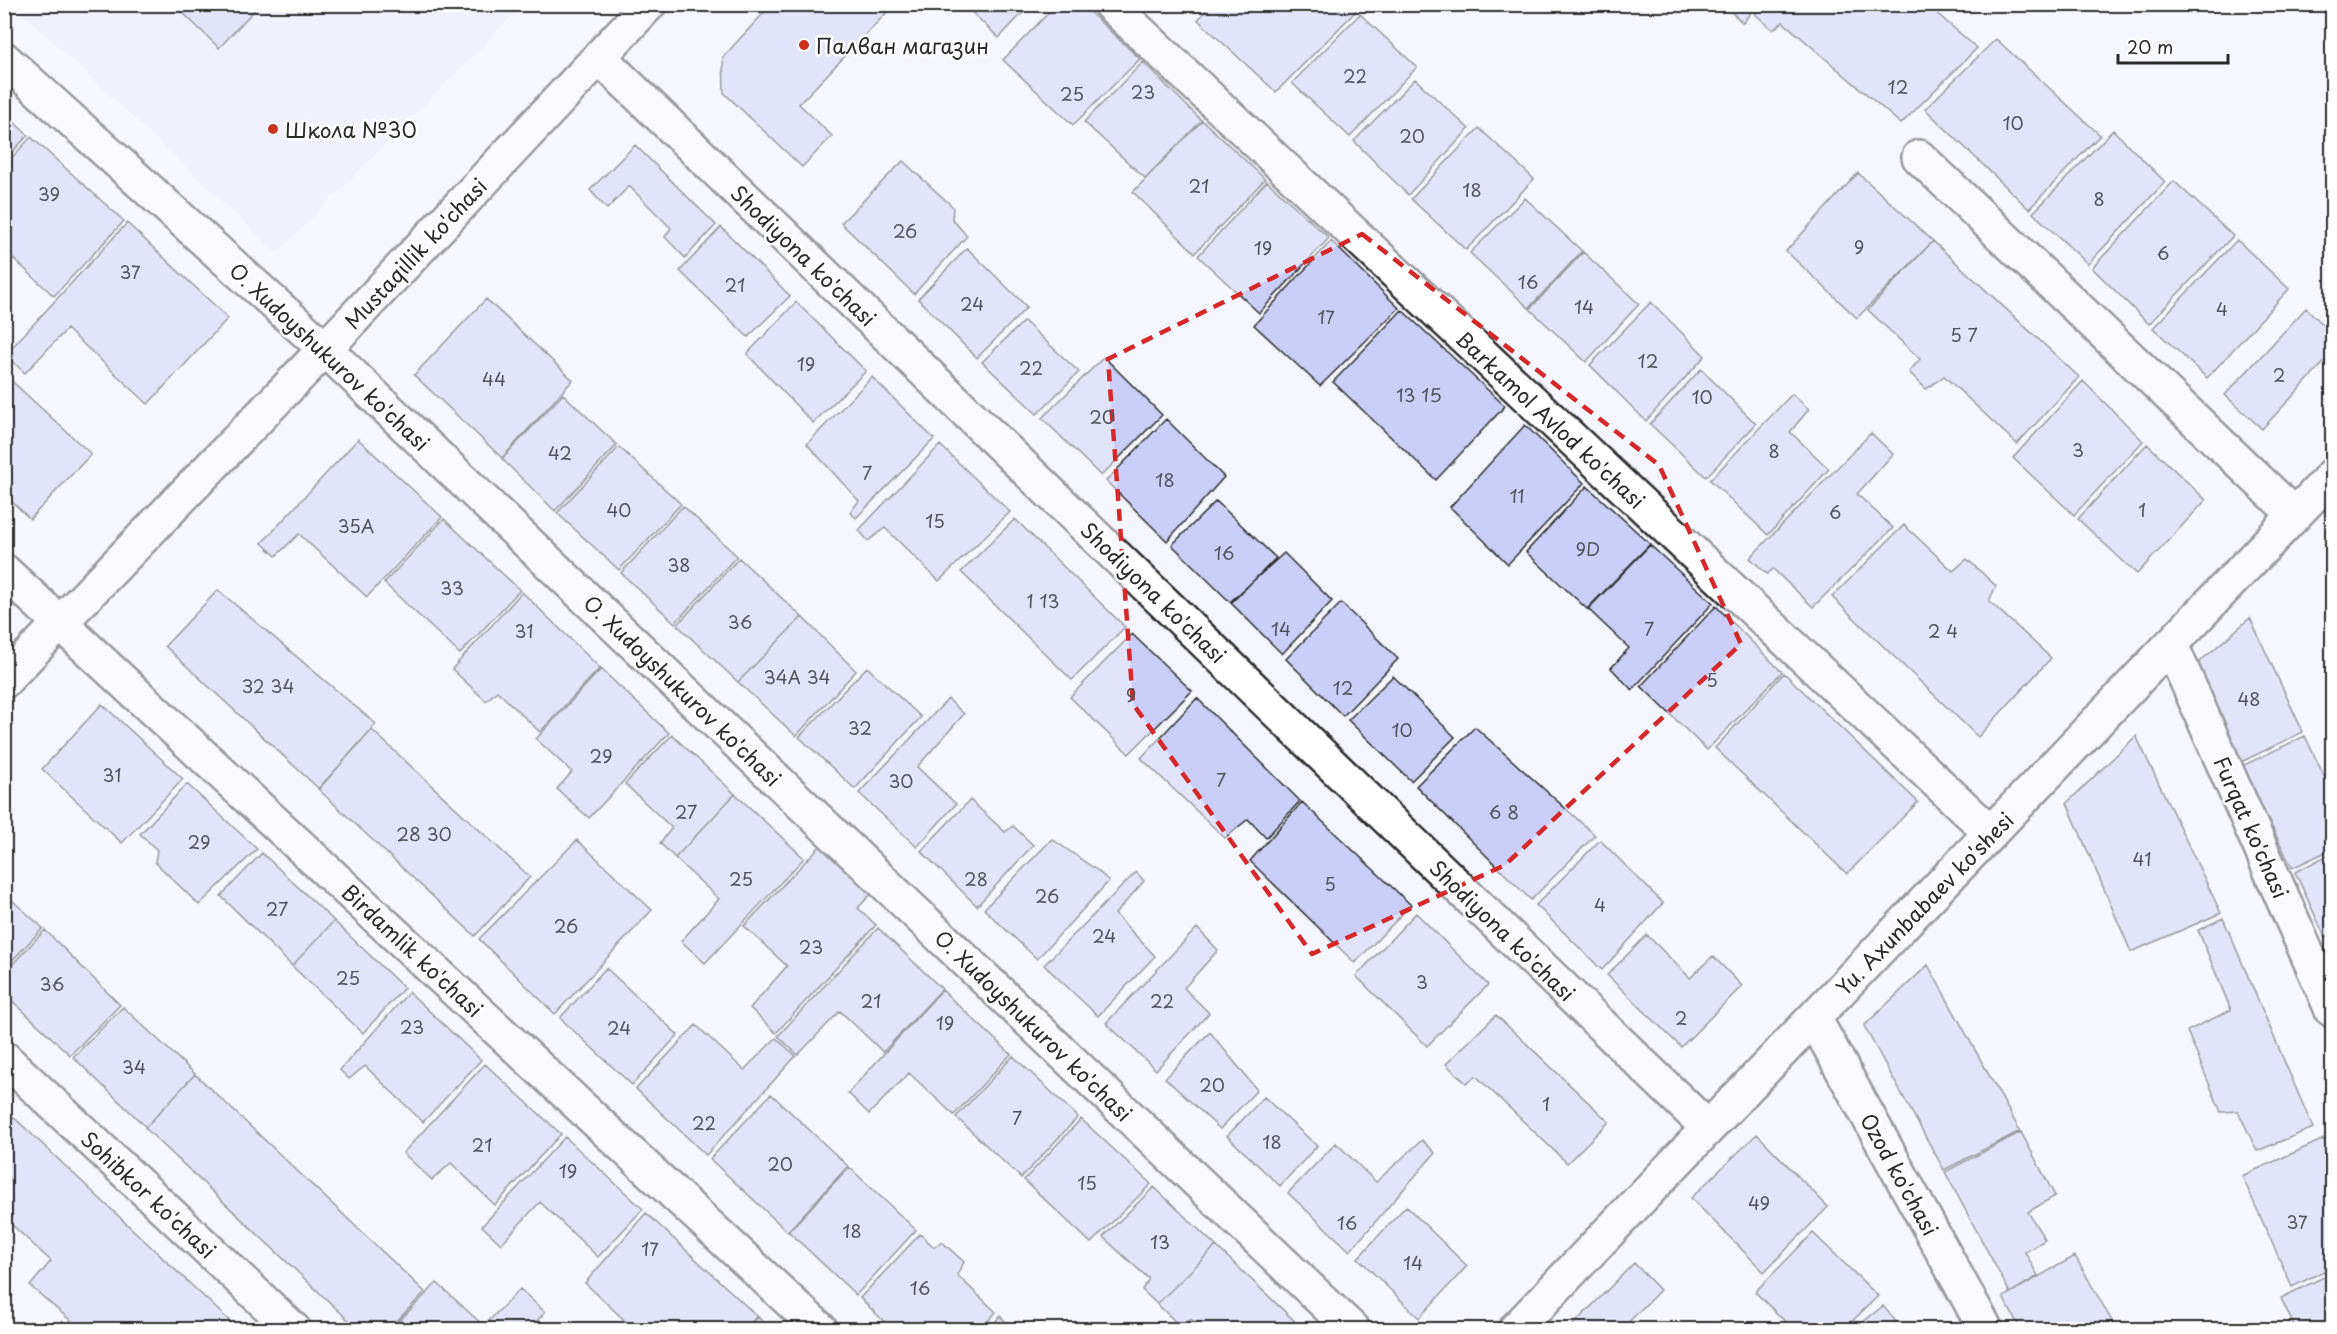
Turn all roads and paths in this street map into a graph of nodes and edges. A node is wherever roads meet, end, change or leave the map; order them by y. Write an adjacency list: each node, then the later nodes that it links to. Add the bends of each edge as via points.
1 (649, 4): 3 (street, Mustaqillik ko'chasi)
2 (1110, 4): 13 (street, Barkamol Avlod ko'chasi)
3 (599, 57): 6 (street, Mustaqillik ko'chasi); 17 (street, Shodiyona ko'chasi)
4 (4, 59): 6 (street, O. Xudoyshukurov ko'chasi)
5 (1919, 157): 8 (street)
6 (325, 349): 10 (street, Mustaqillik ko'chasi); 20 (street, O. Xudoyshukurov ko'chasi)
7 (2332, 476): 8 (street, Yu. Axunbabaev ko'shesi)
8 (2295, 515): 11 (street, Yu. Axunbabaev ko'shesi)
9 (4, 571): 10 (street, Birdamlik ko'chasi)
10 (60, 623): 12 (street, Mustaqillik ko'chasi); 19 (street, Birdamlik ko'chasi)
11 (2171, 645): 13 (street, Yu. Axunbabaev ko'shesi); 14 (street, Furqat ko'chasi)
12 (4, 681)
13 (1991, 833): 15 (street, Yu. Axunbabaev ko'shesi)
14 (2332, 1010)
15 (1814, 1018): 17 (street, Yu. Axunbabaev ko'shesi); 22 (street, Ozod ko'chasi)
16 (4, 1059): 18 (street, Sohibkor ko'chasi)
17 (1708, 1128): 21 (street, Yu. Axunbabaev ko'shesi)
18 (294, 1329)
19 (821, 1329)
20 (1353, 1329)
21 (1515, 1329)
22 (1986, 1329)

